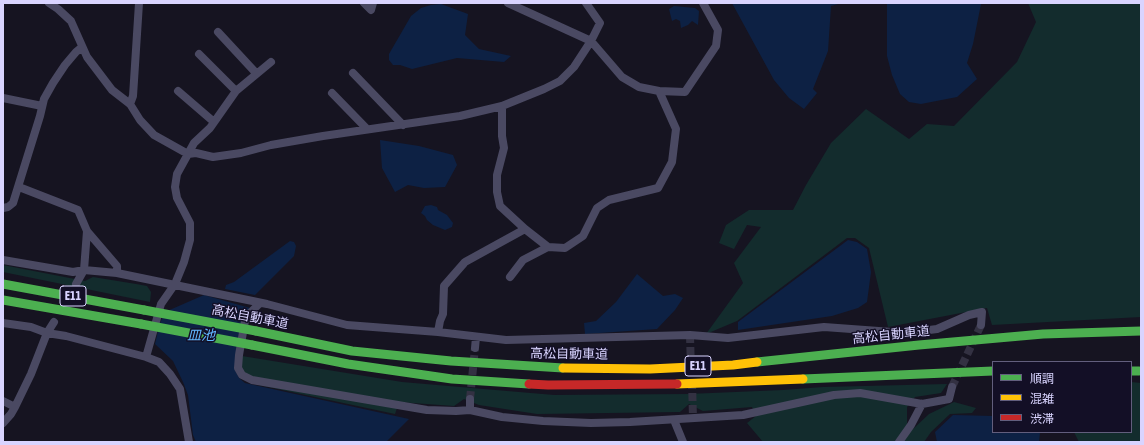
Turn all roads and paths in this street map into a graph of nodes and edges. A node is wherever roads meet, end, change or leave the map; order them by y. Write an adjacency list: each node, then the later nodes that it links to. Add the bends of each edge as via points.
1 (49, 3): 10 (street, via 71,21)
2 (139, 3): 20 (street, via 133,96)
3 (364, 3): 4 (street, via 371,10)
4 (373, 3)
5 (508, 3): 9 (street)
6 (586, 3): 9 (street, via 600,23)
7 (703, 3): 17 (street, via 718,30 716,46 685,92)
8 (218, 32): 13 (street)
9 (591, 41): 17 (street, via 622,77 639,87); 22 (street, via 574,67 560,81)
10 (82, 47): 20 (street, via 112,90); 21 (street, via 65,65)
11 (199, 54): 16 (street)
12 (272, 62): 13 (street)
13 (256, 73): 16 (street)
14 (353, 73): 24 (street)
15 (178, 91): 23 (street)
16 (236, 91): 23 (street)
17 (659, 91): 31 (street, via 676,130 672,162 658,188 609,200 597,208 583,236 565,248)
18 (332, 93): 25 (street)
19 (3, 98): 21 (street)
20 (130, 104): 26 (street, via 154,135)
21 (42, 106): 27 (street)
22 (502, 106): 24 (street); 29 (street, via 504,148 497,175 496,192 500,206)
23 (214, 122): 26 (street, via 194,143)
24 (402, 125): 25 (street)
25 (367, 129): 26 (street, via 213,157)
26 (188, 154): 38 (street, via 177,174 175,187 177,198 190,223 190,240)
27 (19, 187): 28 (street, via 13,203); 30 (street, via 78,210)
28 (3, 208)
29 (525, 228): 31 (street); 45 (street, via 465,262 444,286 443,314)
30 (87, 231): 33 (street); 34 (street, via 117,266)
31 (548, 247): 35 (street, via 523,260)
32 (3, 260): 33 (street, via 73,272)
33 (84, 270): 34 (street); 37 (street)
34 (117, 273): 38 (street)
35 (510, 277)
36 (3, 284): 44 (highway, 高松自動車道 / E11, bridge, via 352,351 549,368 650,369 733,365 1043,334)
37 (76, 284)
38 (175, 284): 40 (street); 49 (street, via 161,304)
39 (3, 300): 50 (highway, 高松自動車道 / E11, bridge, via 348,364 452,379 548,385 658,385)
40 (260, 304): 45 (street, via 348,325); 56 (street, via 245,321 238,368 242,375 252,380 404,407)
41 (54, 322): 46 (street)
42 (3, 323): 46 (street, via 30,327)
43 (981, 325): 47 (street, via 982,312 937,329 906,333 824,327 728,338 690,336 506,340)
44 (1141, 331)
45 (438, 332): 47 (street)
46 (47, 333): 49 (street); 55 (street)
47 (476, 337): 48 (street)
48 (475, 348)
49 (146, 357): 59 (street, via 159,362 180,389)
50 (992, 371)
51 (952, 387): 54 (street, via 949,399)
52 (470, 399): 56 (street)
53 (3, 401): 55 (street)
54 (922, 404): 57 (street, via 860,393 834,395 743,415); 61 (street)
55 (15, 407): 58 (street)
56 (470, 410): 57 (street, via 502,417 543,421 615,423)
57 (674, 420): 60 (street)
58 (3, 423)
59 (189, 442)
60 (682, 442)
61 (899, 442)

